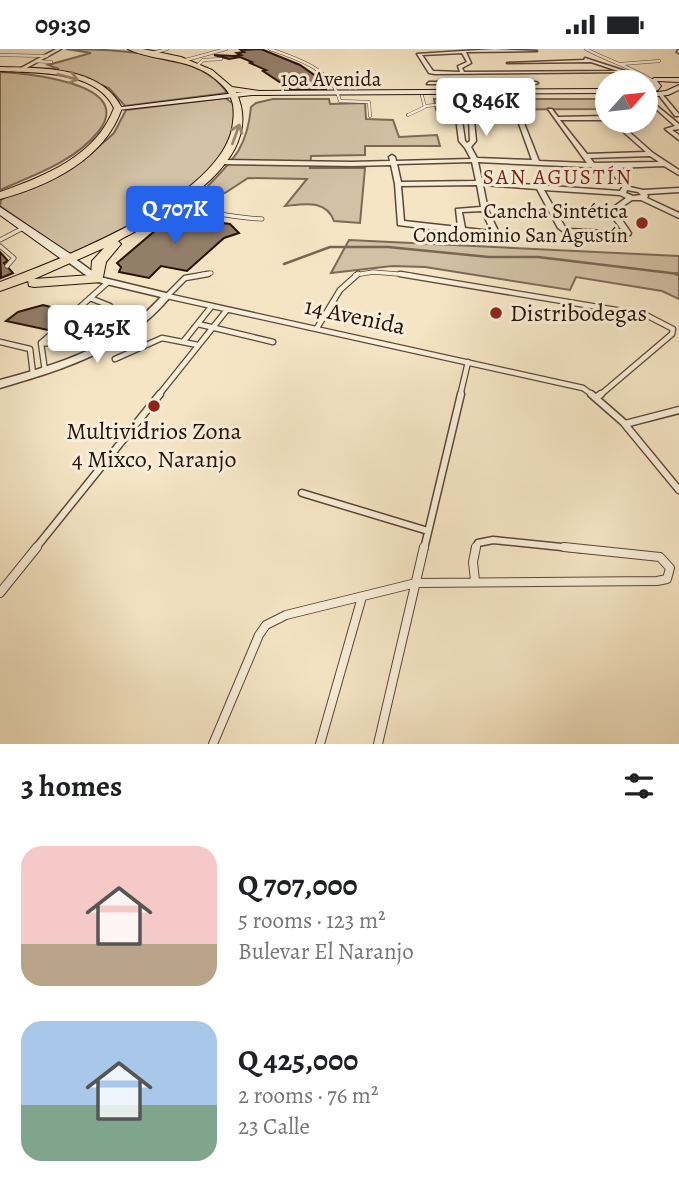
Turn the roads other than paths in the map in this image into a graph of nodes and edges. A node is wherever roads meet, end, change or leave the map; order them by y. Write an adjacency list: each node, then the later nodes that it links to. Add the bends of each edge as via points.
1 (59, 49): 21 (street)
2 (131, 49): 15 (main road)
3 (167, 49): 15 (lane)
4 (226, 49): 16 (lane)
5 (270, 49): 12 (lane)
6 (284, 49): 12 (lane)
7 (454, 49): 17 (street)
8 (524, 49): 14 (street)
9 (586, 49): 32 (lane)
10 (500, 50): 13 (street); 14 (street); 30 (street)
11 (18, 51): 19 (lane)
12 (275, 51): 51 (lane, via 317,71)
13 (463, 51): 17 (street); 37 (street, via 469,64 460,67)
14 (535, 51): 20 (street)
15 (153, 53): 24 (main road)
16 (207, 54): 22 (lane, via 219,58); 24 (lane)
17 (419, 54): 37 (street, via 432,73)
18 (0, 55): 19 (lane)
19 (13, 55): 21 (lane)
20 (547, 55): 26 (street); 27 (street)
21 (47, 56): 23 (street)
22 (205, 59): 25 (lane); 33 (lane)
23 (36, 61): 29 (lane); 35 (street)
24 (182, 61): 33 (main road)
25 (213, 61)
26 (558, 61): 27 (street); 31 (street)
27 (590, 61): 39 (street, via 626,72)
28 (659, 61): 32 (lane)
29 (51, 62)
30 (509, 63): 31 (street); 38 (street)
31 (519, 63): 39 (street)
32 (618, 64): 36 (lane)
33 (197, 67): 49 (main road)
34 (0, 69): 35 (main road)
35 (21, 69): 57 (main road, one-way to 57, via 92,83 109,92)
36 (632, 70)
37 (463, 73): 38 (street)
38 (516, 73): 39 (street); 44 (street)
39 (528, 73): 46 (street)
40 (677, 79): 41 (street)
41 (658, 81)
42 (658, 82): 45 (street)
43 (429, 83): 44 (street)
44 (526, 83): 46 (street)
45 (679, 87): 52 (street)
46 (539, 89): 48 (street, 10a Avenida); 50 (street, 10a Avenida); 53 (street, 10a Avenida)
47 (278, 91): 49 (main road); 51 (street, 10a Avenida); 59 (main road)
48 (595, 92)
49 (234, 93): 57 (street); 59 (main road)
50 (399, 94): 51 (street, 10a Avenida); 53 (street, 10a Avenida)
51 (340, 95): 61 (lane, via 341,102 369,102)
52 (660, 95): 62 (street)
53 (422, 96): 55 (lane)
54 (442, 100): 55 (lane, via 444,104)
55 (426, 106): 60 (lane)
56 (658, 106): 62 (street)
57 (118, 108): 87 (main road, via 111,129 89,151)
58 (550, 110): 64 (street)
59 (240, 111): 75 (main road, one-way to 59, via 238,135)
60 (408, 115)
61 (370, 116)
62 (677, 116): 66 (street)
63 (471, 117): 69 (street, via 473,141); 69 (street, via 459,118 462,141); 76 (street, via 522,123)
64 (558, 118): 65 (street); 71 (street)
65 (595, 118)
66 (679, 127): 68 (street, via 668,129)
67 (628, 133): 70 (street)
68 (679, 138)
69 (468, 146): 73 (street)
70 (652, 154): 72 (street); 77 (street)
71 (587, 156): 72 (street); 78 (street)
72 (600, 156): 79 (street)
73 (473, 159): 74 (street); 76 (street); 81 (street)
74 (392, 160): 75 (street); 82 (street)
75 (221, 162): 88 (main road)
76 (536, 162): 78 (street)
77 (664, 164): 79 (street); 80 (street)
78 (592, 165): 79 (street)
79 (608, 166): 84 (street)
80 (679, 173)
81 (478, 183): 82 (street); 83 (street); 93 (street)
82 (398, 184): 98 (street, via 401,223)
83 (540, 188): 84 (street); 89 (street, via 568,231 627,233 614,209)
84 (625, 190): 86 (street); 89 (street)
85 (679, 190): 86 (street)
86 (643, 195): 89 (street); 94 (street)
87 (0, 196)
88 (180, 198): 90 (lane); 92 (main road)
89 (630, 198)
90 (192, 208): 92 (lane); 95 (lane)
91 (0, 209): 97 (street, 14 Avenida)
92 (165, 209): 96 (main road)
93 (485, 209): 98 (street, via 458,211); 98 (street, via 495,233)
94 (679, 216)
95 (262, 219)
96 (140, 224): 101 (main road); 104 (main road, via 103,254 97,267)
97 (25, 227): 99 (lane); 101 (street, 14 Avenida)
98 (462, 231)
99 (0, 240)
100 (0, 246): 102 (lane, via 14,258)
101 (71, 260): 104 (street, 14 Avenida); 105 (main road)
102 (7, 266)
103 (211, 273): 106 (lane, via 185,278)
104 (102, 281): 105 (main road, via 51,280); 106 (street, 14 Avenida); 107 (lane)
105 (0, 289)
106 (167, 296): 108 (lane, 14 Avenida); 122 (street, via 130,331)
107 (90, 298): 110 (lane); 118 (lane, via 113,311 86,338 72,346)
108 (212, 307): 109 (lane, 14 Avenida); 111 (lane)
109 (226, 311): 112 (lane); 113 (lane, 14 Avenida)
110 (62, 323)
111 (198, 324): 112 (lane); 116 (lane)
112 (213, 328): 117 (lane); 119 (lane)
113 (317, 328): 121 (lane, 14 Avenida); 125 (lane, via 347,283 370,271 646,315 673,329)
114 (55, 331): 118 (lane)
115 (0, 342): 123 (lane, via 30,349)
116 (183, 342): 119 (lane); 120 (lane, via 153,340)
117 (273, 342)
118 (41, 343): 122 (lane)
119 (198, 345): 133 (lane)
120 (116, 359)
121 (468, 362): 125 (lane, 14 Avenida, via 568,383); 130 (lane)
122 (45, 370): 123 (street)
123 (33, 374): 124 (street)
124 (0, 384)
125 (597, 397): 127 (lane, 14 Avenida)
126 (679, 410): 127 (lane)
127 (625, 424): 128 (lane, 14 Avenida)
128 (679, 491)
129 (302, 493): 130 (lane)
130 (428, 531): 132 (lane)
131 (475, 581): 131 (lane, via 657,581 667,579 670,568 660,557 493,540 475,548); 132 (lane)
132 (416, 583): 134 (lane); 137 (lane)
133 (0, 593)
134 (362, 597): 135 (lane, via 286,615 266,625); 136 (lane)
135 (213, 744)
136 (320, 744)
137 (378, 744)

